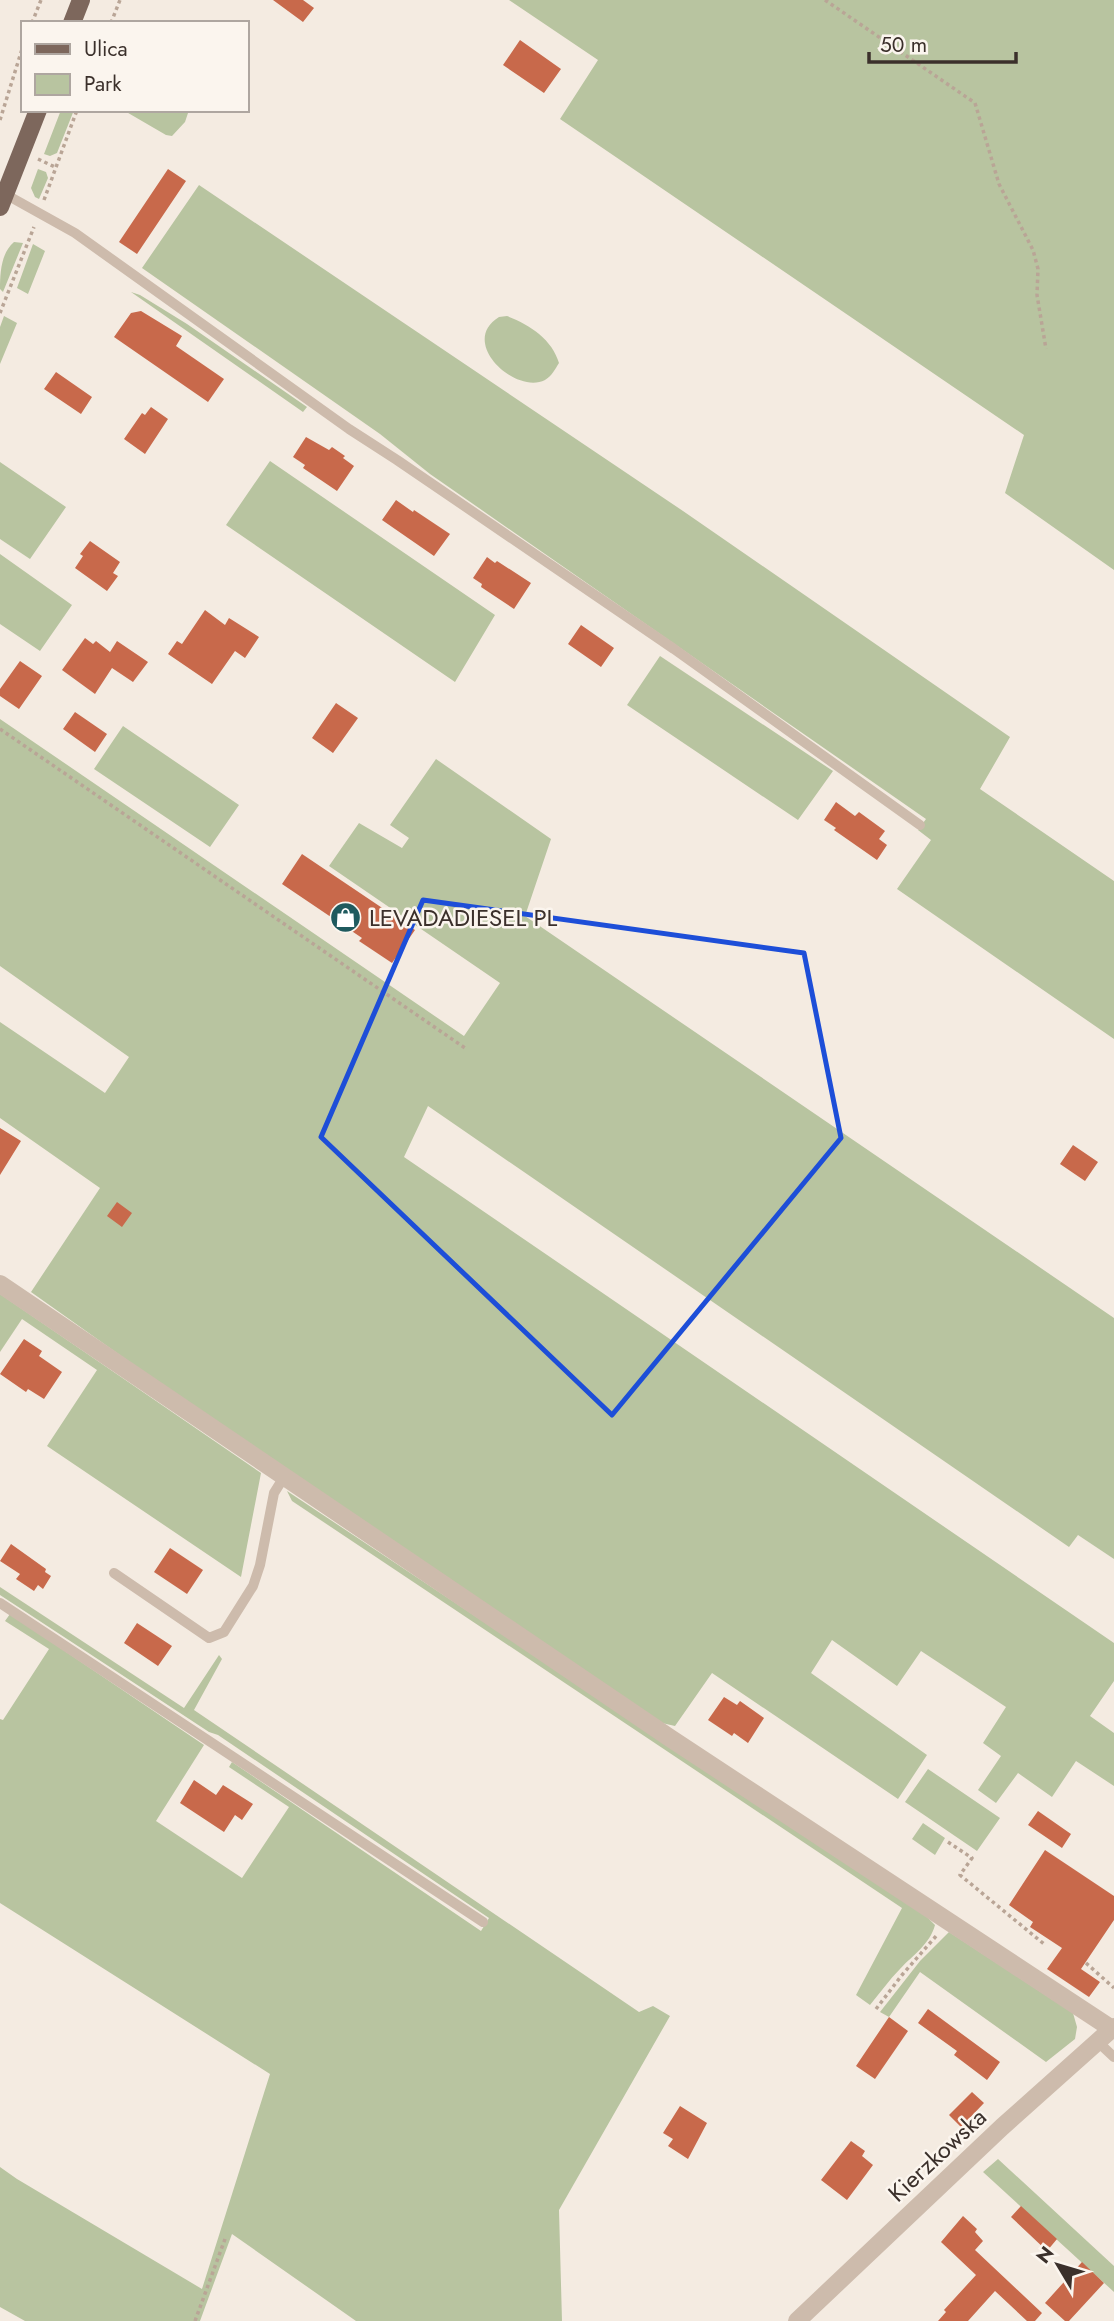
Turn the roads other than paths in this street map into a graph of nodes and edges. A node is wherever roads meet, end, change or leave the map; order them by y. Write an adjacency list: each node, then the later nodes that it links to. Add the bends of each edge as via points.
1 (81, 0): 2 (main road)
2 (73, 21)
3 (37, 112): 4 (main road)
4 (3, 201): 5 (lane, via 40,212 75,233)
5 (920, 825)
6 (0, 1284): 7 (street)
7 (284, 1477): 8 (lane, via 274,1493 253,1586 224,1632 209,1638); 11 (street, via 670,1738)
8 (114, 1573)
9 (0, 1602): 10 (lane)
10 (484, 1923)
11 (1113, 2028): 12 (street, Kierzkowska)
12 (1097, 2041): 13 (lane); 14 (street, Kierzkowska)
13 (1114, 2057)
14 (797, 2321)

